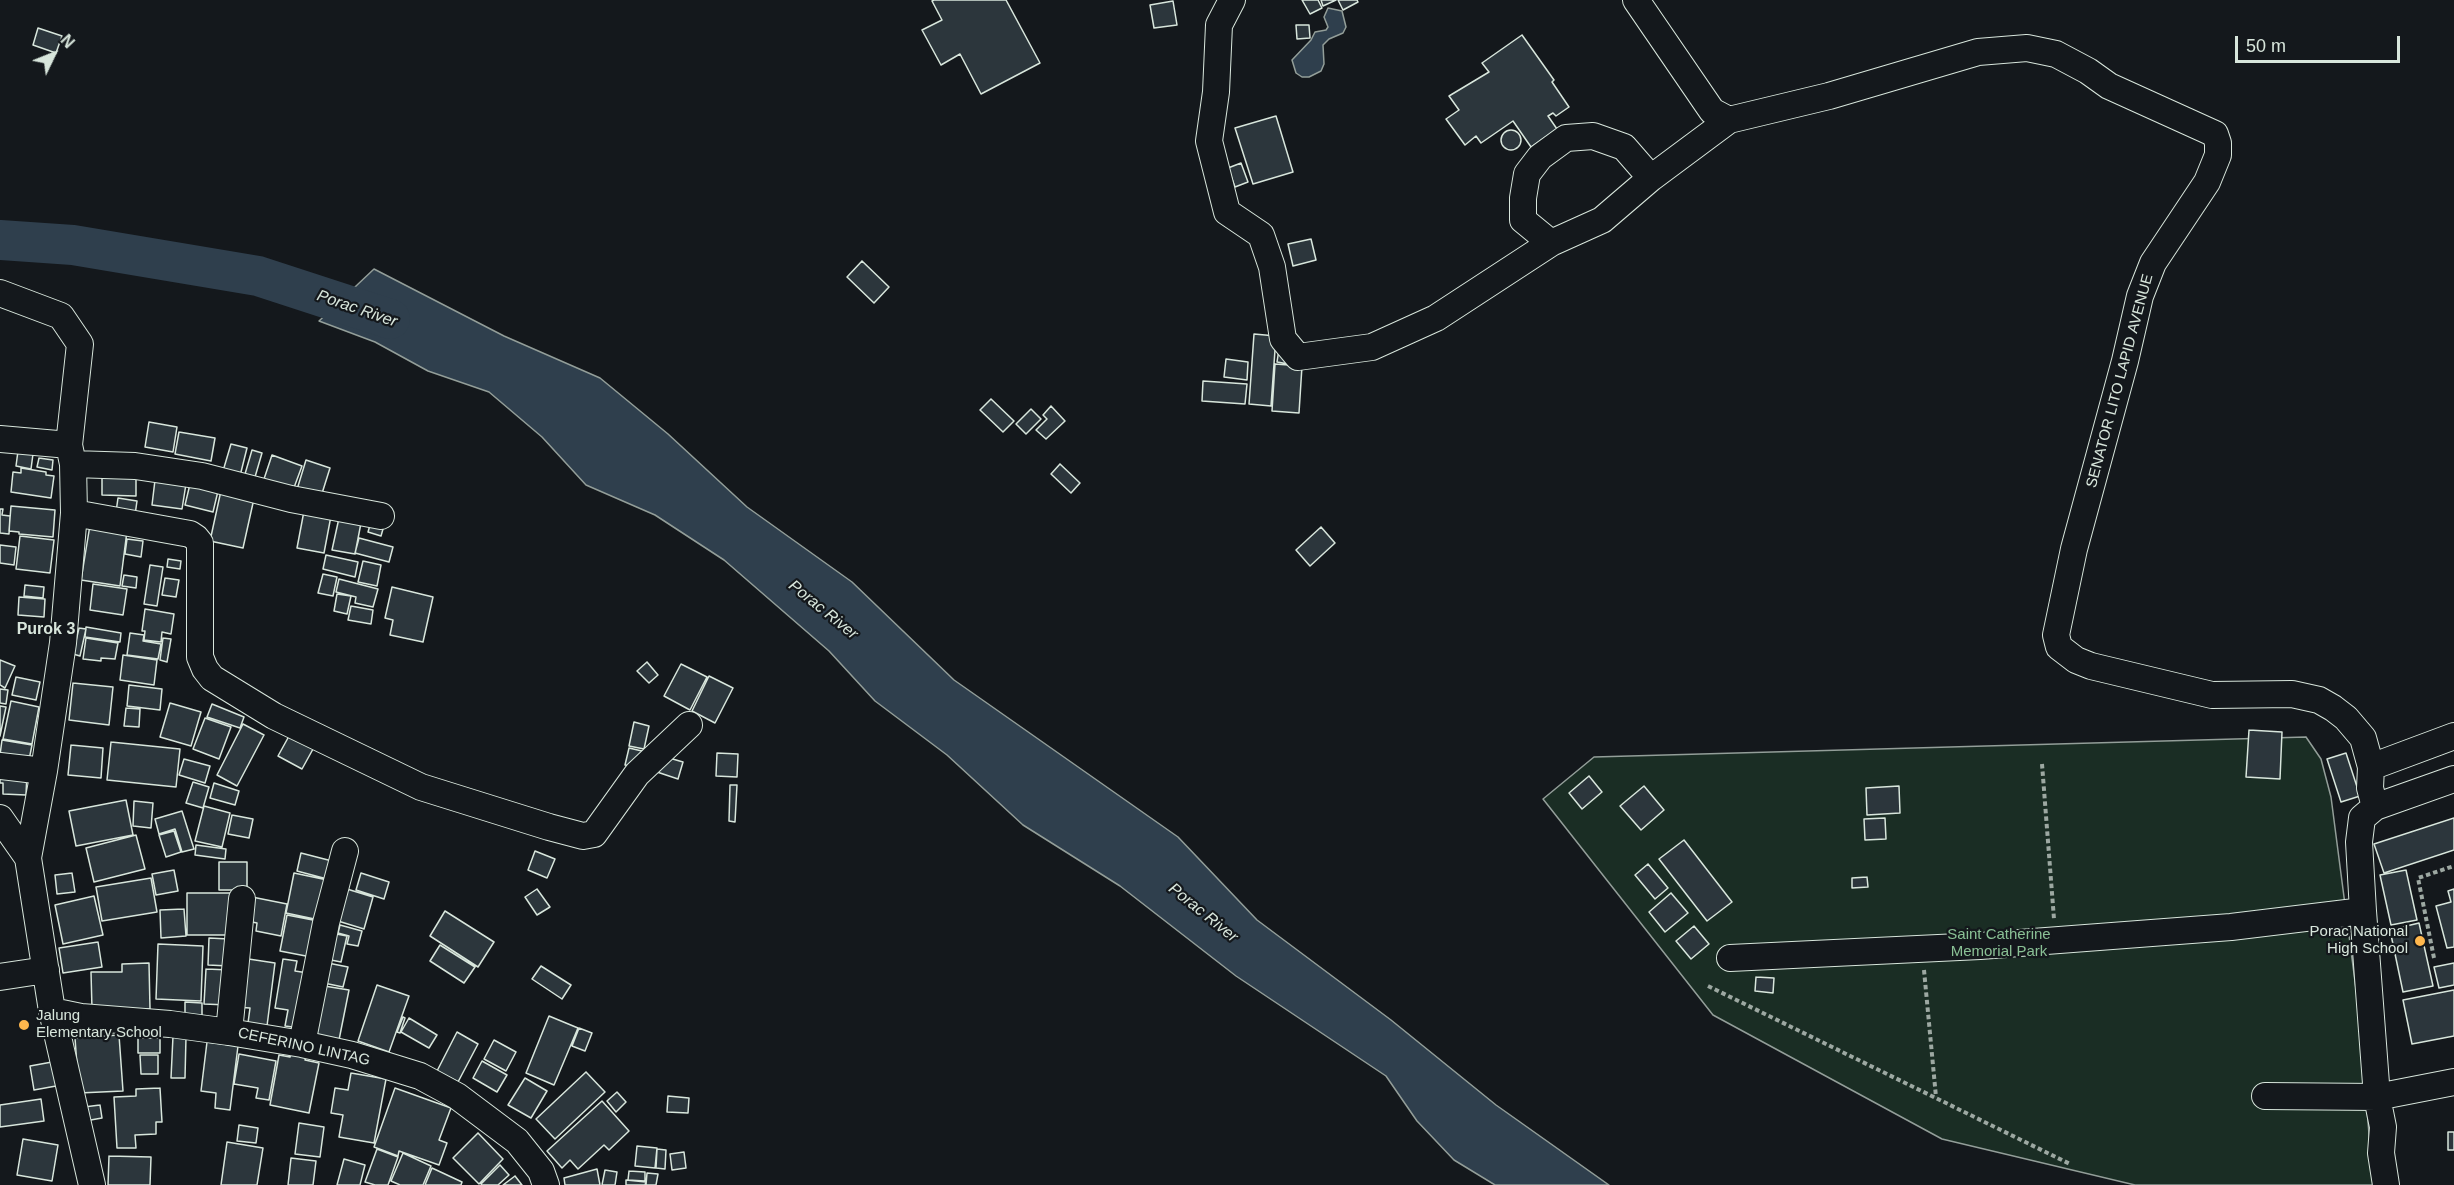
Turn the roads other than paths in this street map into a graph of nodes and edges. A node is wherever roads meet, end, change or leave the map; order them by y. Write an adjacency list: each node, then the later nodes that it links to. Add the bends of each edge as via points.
1 (1232, 0): 5 (street, SENATOR LITO LAPID AVENUE, via 1219,25 1209,141 1227,212 1261,234 1272,267 1283,339 1298,357 1372,347 1436,318)
2 (1636, 0): 3 (street, via 1712,111)
3 (1729, 120): 4 (street, SENATOR LITO LAPID AVENUE); 14 (street, SENATOR LITO LAPID AVENUE, via 1829,96 1978,52 2027,48 2056,54 2109,86 2215,134 2218,155 2207,182 2153,263 2140,296 2074,549 2056,635 2059,647 2091,666 2212,695 2292,694 2319,700 2346,718 2363,738)
4 (1652, 178): 5 (street, SENATOR LITO LAPID AVENUE, via 1602,220); 5 (street, via 1624,147 1593,136 1566,138 1527,174 1524,190 1523,220)
5 (1551, 243)
6 (0, 293): 8 (street, via 61,316 80,344)
7 (0, 439): 8 (street)
8 (71, 454): 9 (street); 10 (street, via 202,476 291,499)
9 (74, 513): 11 (street, via 196,538 200,543 200,657 212,678 274,716 422,787 549,827 582,836 594,834 637,774); 15 (street, via 63,643)
10 (381, 516)
11 (689, 725)
12 (2454, 736): 14 (street)
13 (0, 766): 15 (street)
14 (2371, 767): 17 (street, SENATOR LITO LAPID AVENUE)
15 (44, 771): 20 (street)
16 (2454, 778): 17 (street)
17 (2369, 813): 22 (street, SENATOR LITO LAPID AVENUE, via 2359,842)
18 (0, 818): 20 (street)
19 (345, 851): 28 (street)
20 (28, 858): 24 (street)
21 (242, 899): 27 (street)
22 (2362, 911): 23 (street, via 2231,927); 31 (street, SENATOR LITO LAPID AVENUE)
23 (1730, 958)
24 (46, 969): 25 (street); 26 (street)
25 (0, 976)
26 (52, 1011): 27 (street, CEFERINO LINTAG); 32 (street)
27 (229, 1032): 28 (street, CEFERINO LINTAG)
28 (302, 1044): 33 (street, CEFERINO LINTAG, via 420,1076 457,1096 517,1142 541,1171)
29 (2454, 1082): 31 (street)
30 (2265, 1096): 31 (street)
31 (2377, 1097): 34 (street, SENATOR LITO LAPID AVENUE)
32 (92, 1185)
33 (546, 1185)
34 (2386, 1185)

